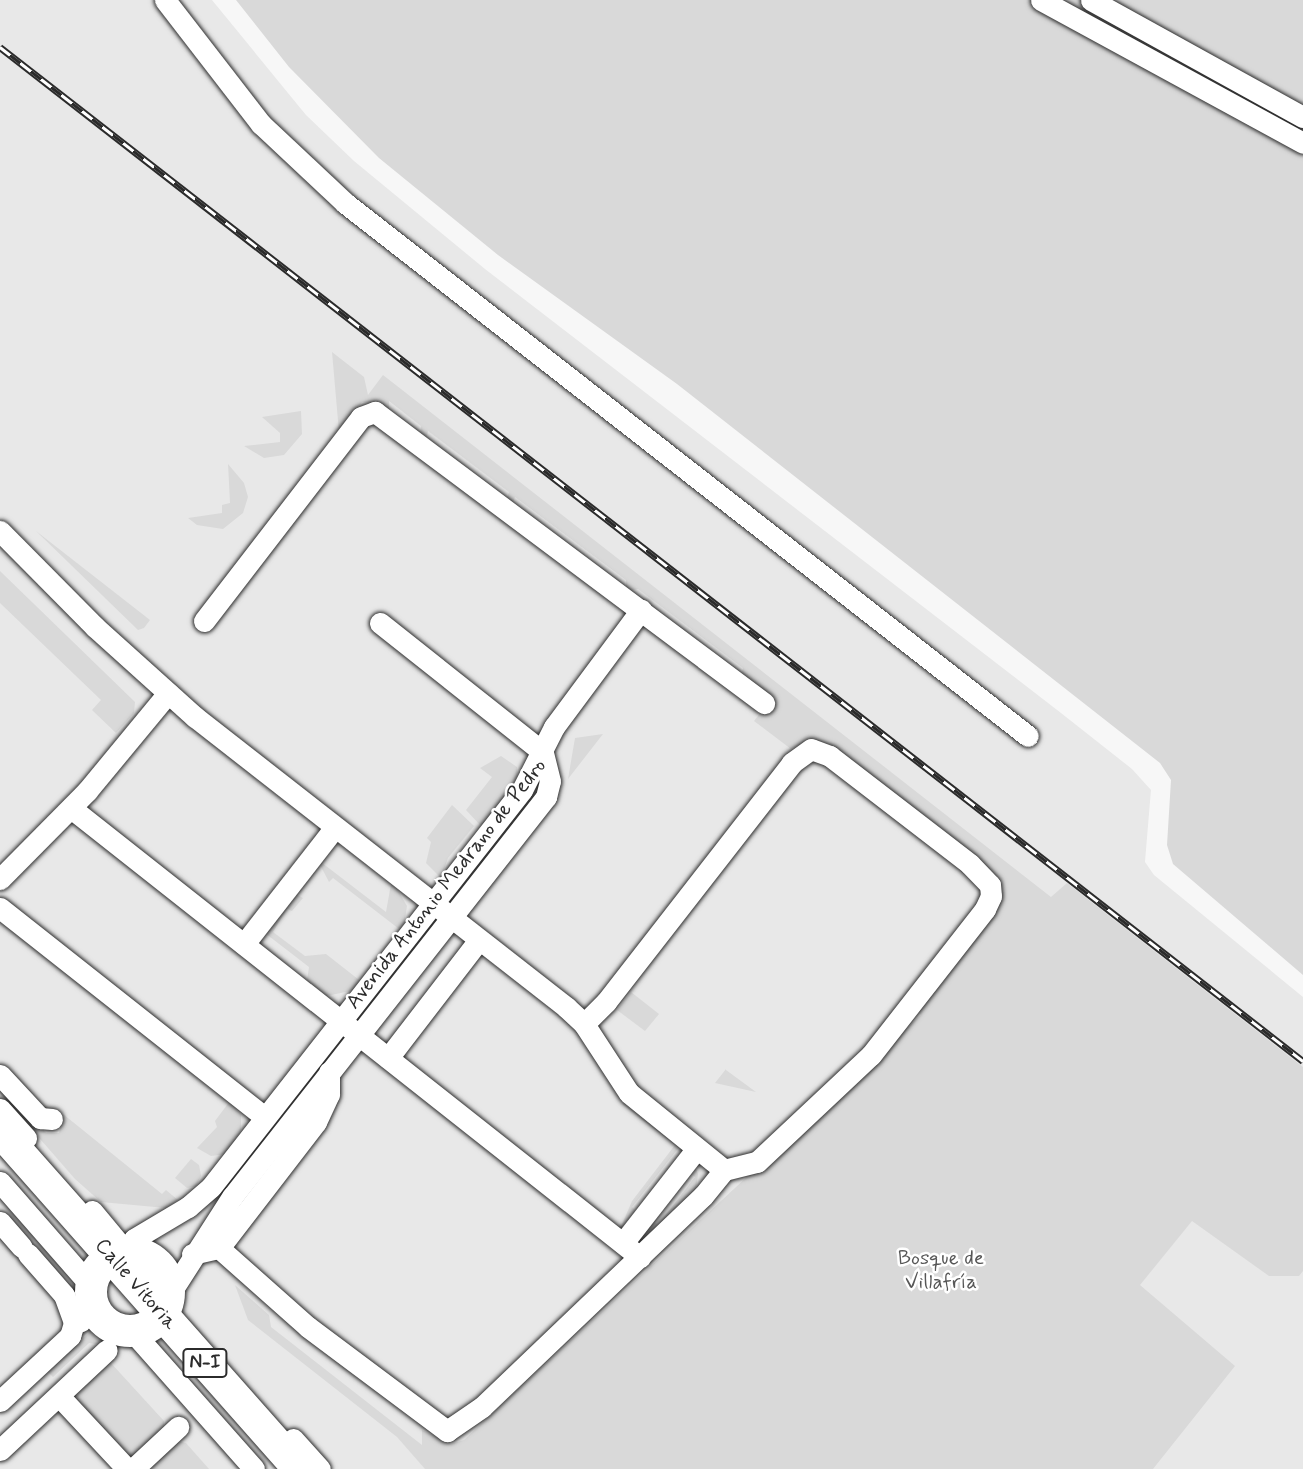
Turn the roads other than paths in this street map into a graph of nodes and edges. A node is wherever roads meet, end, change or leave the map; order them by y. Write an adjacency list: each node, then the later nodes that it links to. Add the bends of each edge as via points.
1 (165, 0): 12 (street, via 261,124 345,203)
2 (1041, 0): 5 (street)
3 (1091, 0): 4 (street)
4 (1303, 117)
5 (1303, 144)
6 (0, 531): 10 (street)
7 (640, 610): 8 (street, via 372,412 361,417); 11 (street); 13 (street, via 554,727)
8 (204, 621)
9 (380, 623): 13 (street)
10 (168, 692): 14 (street); 15 (street)
11 (764, 703)
12 (1028, 736)
13 (543, 752): 17 (street, Avenida Antonio Medrano de Pedro, via 522,790); 19 (street, Avenida Antonio Medrano de Pedro, via 550,781 546,797)
14 (71, 808): 16 (street); 21 (street)
15 (335, 827): 17 (street); 21 (street)
16 (0, 879)
17 (433, 902): 19 (street); 22 (street, Avenida Antonio Medrano de Pedro)
18 (0, 908): 29 (street)
19 (453, 918): 20 (street); 24 (street, Avenida Antonio Medrano de Pedro)
20 (479, 940): 23 (street); 25 (street)
21 (244, 944): 22 (street)
22 (341, 1020): 24 (street); 29 (street, Avenida Antonio Medrano de Pedro)
23 (584, 1024): 32 (street, via 629,1093); 34 (street, via 792,763 811,749 830,756 979,872 991,890 985,909 871,1055 757,1162)
24 (361, 1037): 25 (street); 26 (street, Avenida Antonio Medrano de Pedro)
25 (388, 1058): 37 (street)
26 (329, 1072): 38 (street, via 330,1094 316,1122); 39 (street, Avenida Antonio Medrano de Pedro)
27 (0, 1074): 30 (street, via 40,1118)
28 (0, 1109): 41 (street)
29 (265, 1116): 41 (street, Avenida Antonio Medrano de Pedro, via 211,1187 188,1207 134,1239)
30 (52, 1119)
31 (0, 1132): 41 (highway, Calle Vitoria / N-I)
32 (695, 1151): 34 (street); 37 (street)
33 (0, 1161): 41 (highway, Calle Vitoria / N-I)
34 (724, 1170): 40 (street)
35 (0, 1182): 41 (street)
36 (0, 1222): 45 (street, via 64,1295 77,1322 70,1336)
37 (623, 1243): 40 (street)
38 (219, 1248): 39 (street); 40 (street, via 298,1319 447,1431 466,1422)
39 (192, 1254): 42 (street, Avenida Antonio Medrano de Pedro)
40 (640, 1257)
41 (106, 1266): 42 (highway, N-I); 42 (highway, via 155,1261 167,1279)
42 (156, 1314): 50 (street); 51 (highway, Calle Vitoria / N-I); 52 (highway, Calle Vitoria / N-I); 53 (street)
43 (107, 1350): 44 (street)
44 (59, 1396): 47 (street); 48 (street)
45 (0, 1401)
46 (178, 1427): 49 (street)
47 (0, 1450)
48 (127, 1469)
49 (133, 1469)
50 (254, 1469)
51 (271, 1469)
52 (299, 1469)
53 (320, 1469)

